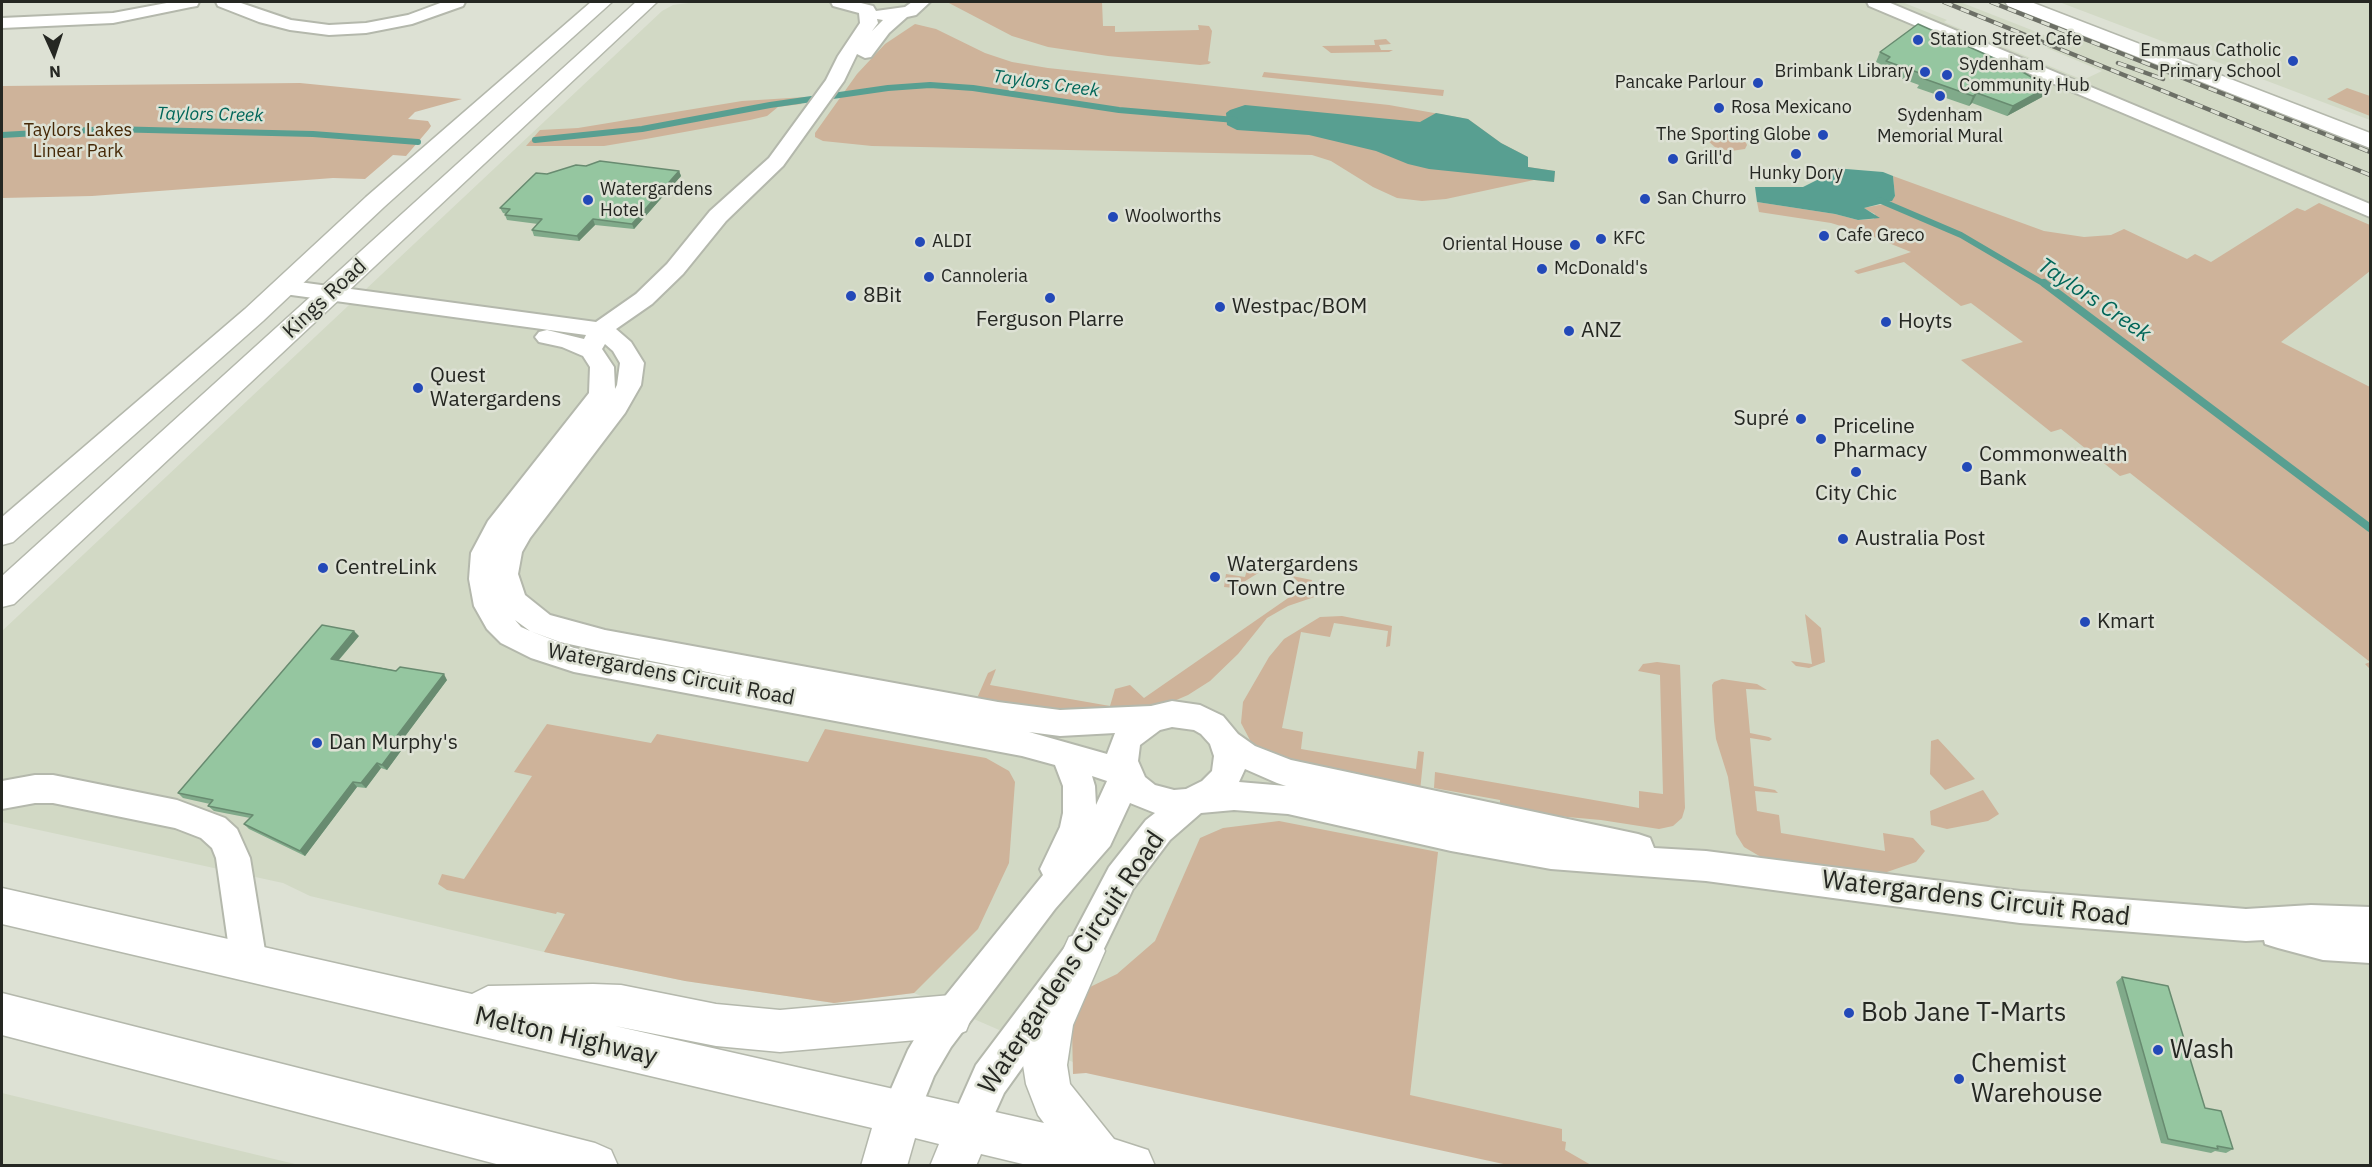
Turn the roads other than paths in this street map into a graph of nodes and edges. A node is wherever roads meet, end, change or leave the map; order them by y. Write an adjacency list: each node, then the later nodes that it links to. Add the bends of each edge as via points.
1 (53, 2): 16 (street)
2 (191, 2): 16 (street, via 113,18)
3 (224, 2): 4 (street, via 290,25 329,30 402,21)
4 (457, 2)
5 (602, 2): 22 (main road, Kings Road)
6 (647, 2): 23 (main road, Kings Road)
7 (839, 2): 13 (street)
8 (922, 2): 14 (street)
9 (1856, 2): 20 (street, via 2092,102)
10 (1875, 2): 20 (street)
11 (2016, 2): 19 (main road)
12 (2036, 2): 18 (main road)
13 (865, 7): 14 (street, via 881,14); 17 (street, via 868,23)
14 (900, 14): 17 (street)
15 (2, 23): 16 (street)
16 (28, 23)
17 (835, 81): 24 (street, via 776,162 718,216 675,269 662,300)
18 (2370, 132)
19 (2370, 141)
20 (2261, 166): 21 (street)
21 (2370, 211)
22 (278, 292): 23 (street); 25 (main road, Kings Road)
23 (325, 299): 24 (street, via 581,345); 26 (main road, Kings Road)
24 (603, 340): 27 (street, Watergardens Circuit Road, via 628,354 632,363 629,385 602,426 519,531 508,552 504,574 507,588 526,615 576,635 998,715 1060,723); 29 (street, Watergardens Circuit Road, via 604,376 600,393 498,528 485,553 483,579 488,606 511,635 574,660 1022,743)
25 (2, 534)
26 (2, 595)
27 (1151, 719): 28 (street, via 1172,714 1200,718 1212,725); 30 (street, via 1129,736 1123,748)
28 (1227, 743): 32 (street, via 1229,769 1223,781); 33 (street, via 1244,755 1288,773)
29 (1068, 755): 30 (street, Watergardens Circuit Road); 34 (street, via 1079,786 1080,813)
30 (1125, 775): 32 (street, via 1145,796 1174,804); 34 (street, via 1098,836)
31 (2, 795): 40 (street, via 53,789 177,814 213,828 225,838 233,858)
32 (1195, 801): 33 (street, via 1234,796 1288,800 1551,854); 39 (street, Watergardens Circuit Road, via 1158,830 1121,878)
33 (1706, 866): 37 (street, Watergardens Circuit Road, via 2020,907)
34 (1043, 898): 43 (street)
35 (2, 906): 40 (main road, Melton Highway)
36 (2370, 923): 37 (street, Watergardens Circuit Road)
37 (2246, 925): 38 (street, Watergardens Circuit Road, via 2323,942)
38 (2370, 947)
39 (1083, 951): 45 (street, Watergardens Circuit Road, via 990,1079); 46 (main road, via 1053,1017 1045,1065 1048,1084 1054,1099)
40 (249, 963): 41 (main road, Melton Highway)
41 (441, 1008): 43 (main road, via 593,1004 716,1025 780,1031); 44 (main road, Melton Highway)
42 (2, 1014): 47 (main road)
43 (951, 1016): 44 (street, via 927,1050)
44 (900, 1112): 45 (main road, Melton Highway); 48 (main road)
45 (960, 1147): 46 (main road, Melton Highway)
46 (1117, 1162)
47 (595, 1166)
48 (884, 1166)

